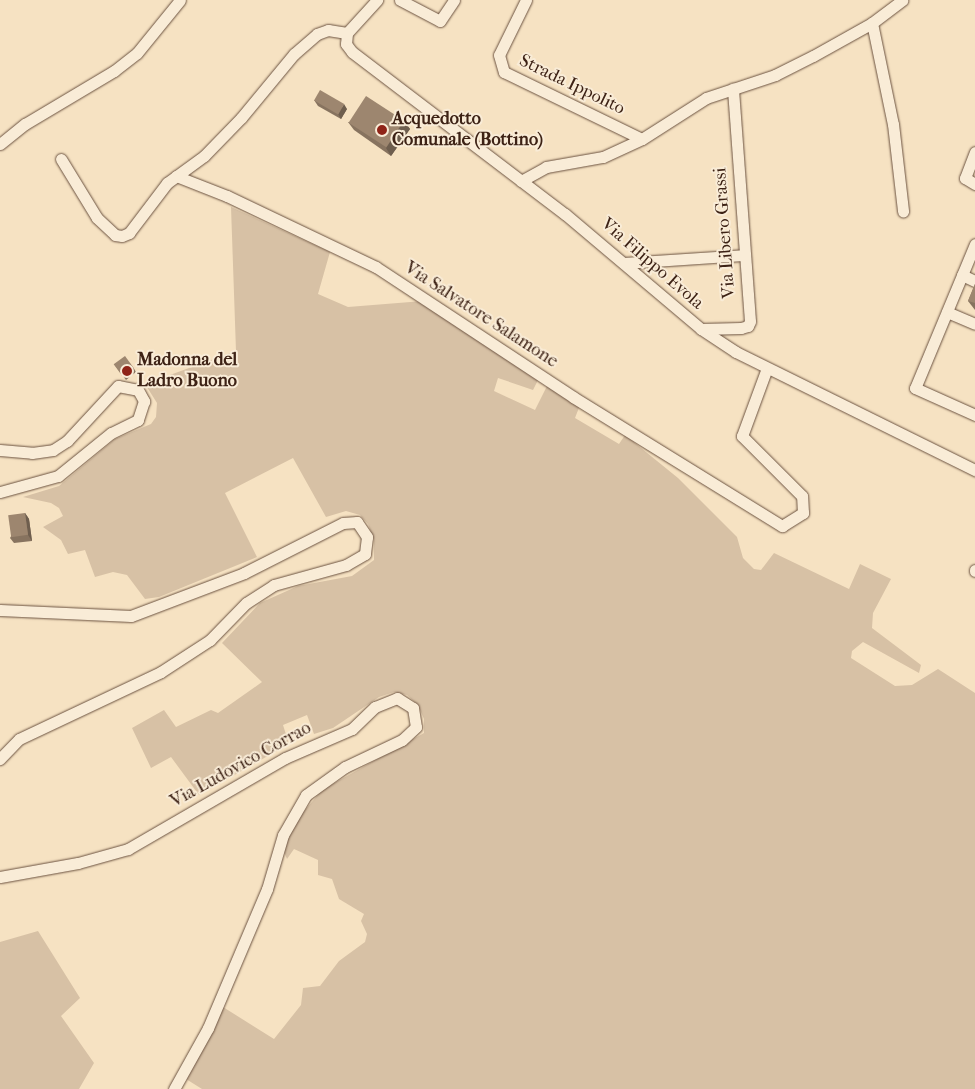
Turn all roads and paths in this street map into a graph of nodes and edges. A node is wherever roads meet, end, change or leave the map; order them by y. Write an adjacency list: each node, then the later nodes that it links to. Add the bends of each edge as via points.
1 (180, 0): 11 (street, via 137,53 114,71 25,124)
2 (377, 0): 8 (street)
3 (400, 0): 4 (street, via 434,20 445,18)
4 (454, 0)
5 (526, 0): 10 (street, Strada Ippolito, via 499,54 504,72)
6 (902, 0): 7 (street)
7 (872, 23): 9 (street, via 775,75); 17 (street, via 892,124)
8 (347, 33): 14 (street, via 328,30 311,39 294,54 241,118); 15 (street, Via Filippo Evola, via 346,44 352,52)
9 (733, 89): 10 (street, via 690,106); 19 (street, Via Libero Grassi)
10 (642, 138): 15 (street, via 598,159 546,167)
11 (0, 144)
12 (975, 152): 16 (street, via 965,178)
13 (61, 159): 14 (street, via 97,218 115,235 129,233 148,204)
14 (176, 176): 26 (street, Via Salvatore Salamone, via 227,196 376,267 573,397 782,526 803,513 802,496 742,436)
15 (521, 180): 20 (street, Via Filippo Evola)
16 (975, 184)
17 (903, 211)
18 (975, 244): 21 (street)
19 (742, 255): 20 (street); 25 (street, Via Libero Grassi, via 748,326)
20 (624, 263): 25 (street, Via Filippo Evola)
21 (962, 275): 22 (street); 23 (street)
22 (975, 281)
23 (947, 312): 24 (street); 27 (street, via 915,388)
24 (975, 324)
25 (701, 329): 26 (street, Via Filippo Evola)
26 (767, 368): 29 (street, Via Filippo Evola)
27 (975, 416)
28 (0, 450): 30 (street, via 32,453 53,450 67,441 118,386 138,390 144,401 138,420 111,433 58,476)
29 (975, 470)
30 (0, 492)
31 (0, 610): 32 (street, via 132,616 244,573 343,523 357,522 367,537 365,554 346,565 274,585 246,603 210,640 161,672 19,739)
32 (0, 759)
33 (0, 877): 34 (street, Via Ludovico Corrao, via 78,863 128,849 285,758 352,729 375,707 397,698 413,708 416,727 402,740 345,767 306,795 283,835 267,889 208,1028)
34 (174, 1089)

